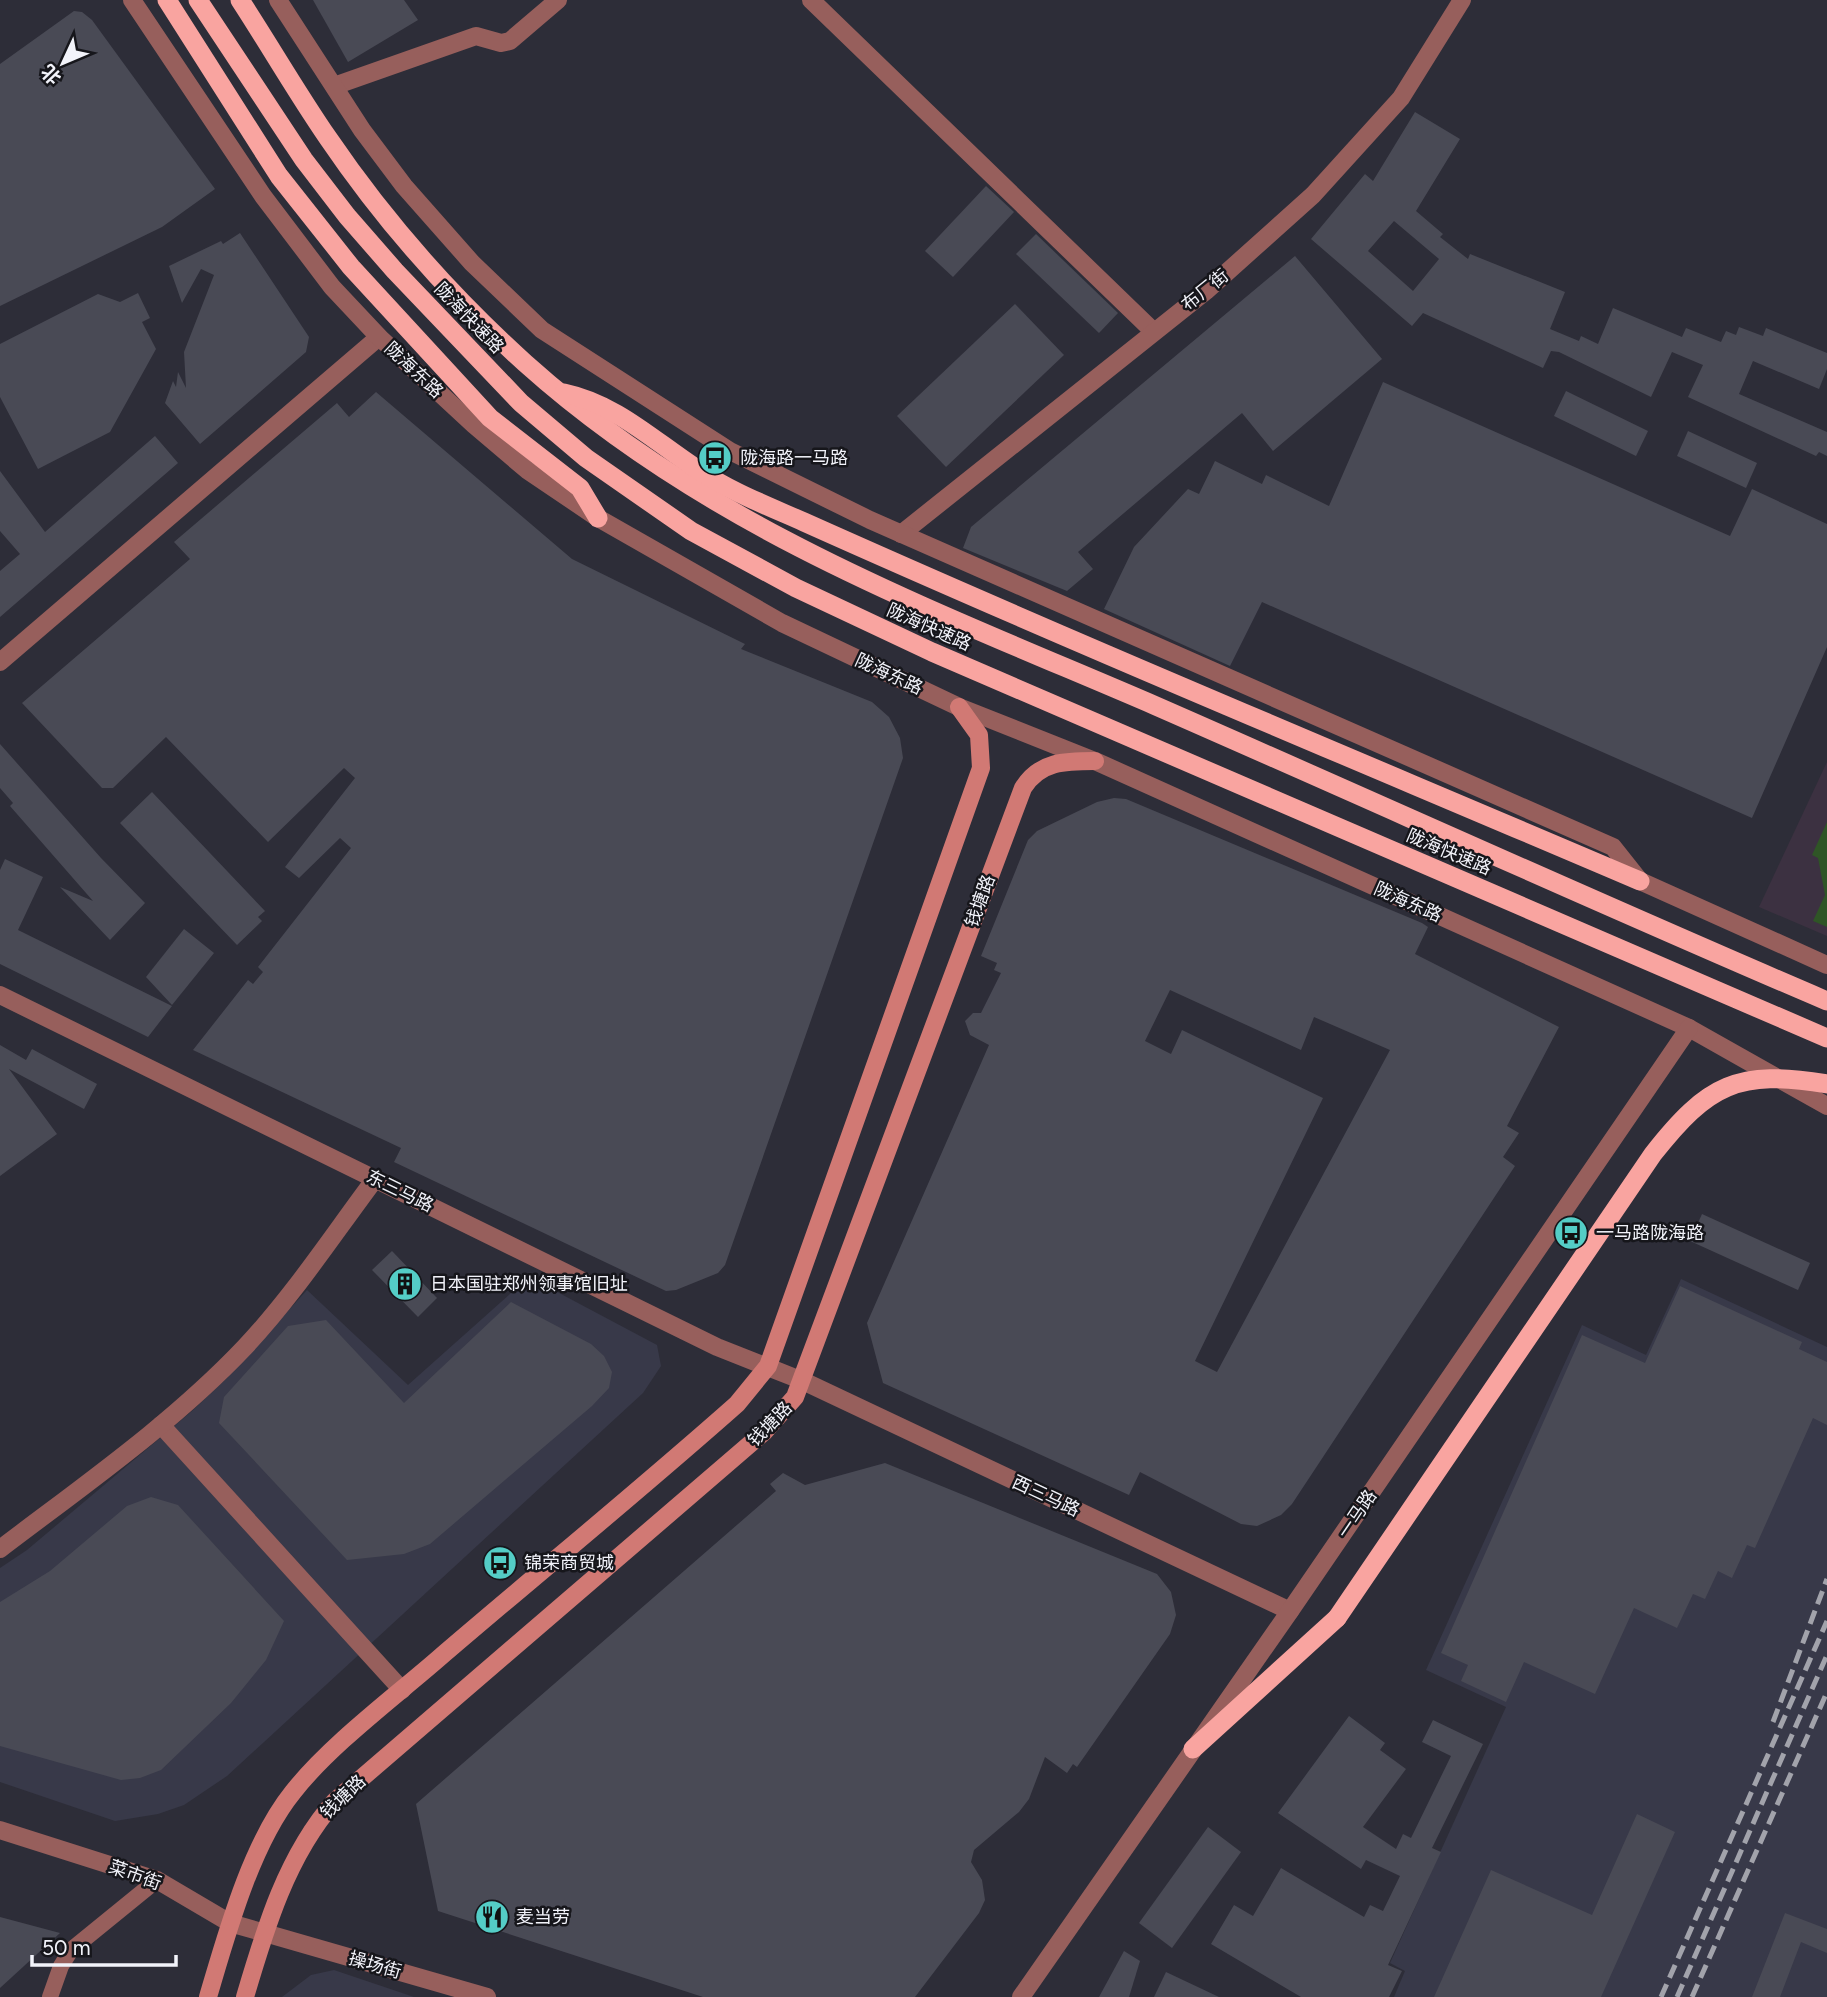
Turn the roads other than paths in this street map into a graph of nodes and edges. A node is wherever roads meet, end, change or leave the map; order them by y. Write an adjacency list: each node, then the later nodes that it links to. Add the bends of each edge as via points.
1 (132, 0): 11 (street, 陇海东路, via 263,196 332,287)
2 (167, 0): 13 (highway, via 279,176 351,267 490,418 580,488)
3 (198, 0): 23 (highway, 陇海快速路, via 304,160 395,271 521,403 586,458 691,531 796,588 932,652)
4 (240, 0): 12 (highway, 陇海快速路, via 330,141 372,196 484,324)
5 (278, 0): 9 (street)
6 (558, 0): 9 (street, via 510,41 476,36)
7 (811, 0): 10 (street)
8 (1462, 0): 10 (street, 布厂街, via 1401,98 1351,156 1274,232)
9 (334, 86): 14 (street, via 404,186 472,263 542,330 730,451)
10 (1153, 331): 14 (street, 布厂街)
11 (379, 337): 13 (street, 陇海东路, via 527,470); 15 (street)
12 (560, 392): 18 (highway, via 590,398 699,471 743,494); 21 (highway, 陇海快速路, via 688,487 763,531)
13 (598, 518): 16 (street, 陇海东路, via 782,623)
14 (901, 534): 18 (street, via 1613,847)
15 (0, 662)
16 (959, 707): 17 (street, 陇海东路); 27 (main road, via 979,735 981,768)
17 (1095, 761): 22 (street, 陇海东路); 28 (main road, 钱塘路, via 1051,764 1030,776 1023,788)
18 (1640, 881): 19 (street)
19 (1827, 965)
20 (0, 995): 26 (street, 东三马路)
21 (1827, 1001)
22 (1689, 1028): 25 (street, 陇海东路); 31 (street, 一马路)
23 (1827, 1038)
24 (1827, 1084): 33 (highway, bridge, via 1787,1077 1744,1081 1700,1102 1676,1125 1337,1618)
25 (1827, 1106)
26 (375, 1179): 27 (street, 东三马路, via 717,1347); 29 (street, via 247,1345)
27 (768, 1366): 28 (street, 东三马路); 32 (main road, via 730,1411)
28 (803, 1381): 31 (street, 西三马路); 37 (main road, 钱塘路, via 764,1432 335,1801 301,1847)
29 (161, 1425): 30 (street); 32 (street)
30 (0, 1549)
31 (1290, 1611): 33 (street, 一马路)
32 (402, 1690): 36 (main road, via 292,1793 269,1831)
33 (1194, 1749): 42 (street, 一马路)
34 (0, 1830): 35 (street, 菜市街)
35 (157, 1880): 36 (street, 菜市街); 38 (street, via 71,1950)
36 (230, 1923): 37 (street, 菜市街); 39 (main road)
37 (264, 1934): 40 (main road, 钱塘路); 41 (street, 操场街)
38 (50, 1997)
39 (208, 1997)
40 (245, 1997)
41 (487, 1997)
42 (1021, 1997)

